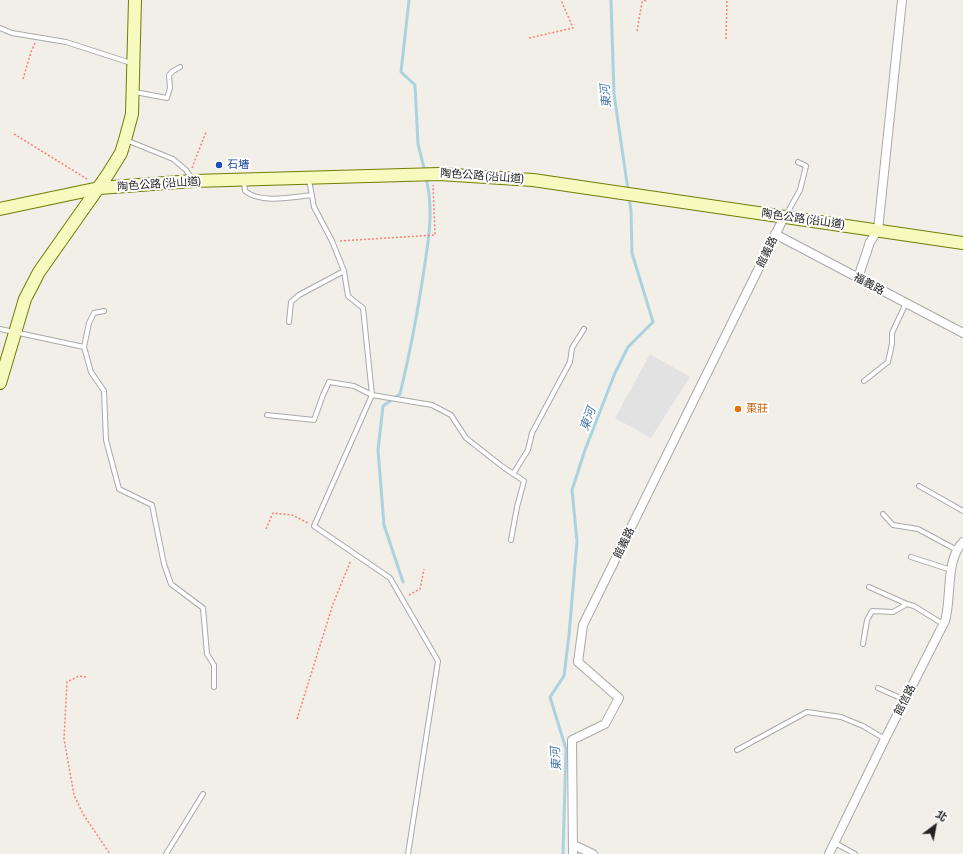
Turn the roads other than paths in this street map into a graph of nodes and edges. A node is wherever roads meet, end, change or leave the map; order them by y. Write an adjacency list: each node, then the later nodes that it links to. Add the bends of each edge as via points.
1 (135, 0): 4 (main road)
2 (902, 0): 16 (street)
3 (0, 28): 4 (lane, via 12,33 66,42)
4 (134, 64): 6 (main road)
5 (180, 67): 6 (lane, via 169,75 170,88 167,98)
6 (133, 92): 7 (main road, via 132,114)
7 (125, 140): 11 (lane, via 173,159 186,170); 12 (main road)
8 (798, 162): 15 (lane, via 806,166 800,190)
9 (309, 177): 10 (main road, 陶色公路 (沿山道)); 13 (lane); 15 (main road, 陶色公路 (沿山道), via 435,174 533,180)
10 (244, 179): 11 (main road, 陶色公路 (沿山道)); 13 (lane, via 245,191 249,195 267,199)
11 (193, 181): 12 (main road, 陶色公路 (沿山道))
12 (99, 188): 14 (main road, 陶色公路 (沿山道)); 26 (main road, via 39,272 25,299)
13 (312, 195): 19 (lane, via 314,206)
14 (0, 209)
15 (784, 217): 16 (main road, 陶色公路 (沿山道)); 17 (street, 館義路)
16 (878, 230): 18 (main road, 陶色公路 (沿山道)); 20 (street, via 870,242)
17 (776, 234): 20 (street, 福義路); 53 (street, 館義路, via 583,625 578,662 619,698 605,724 572,740)
18 (963, 242)
19 (344, 271): 23 (lane, via 291,302); 31 (lane, via 348,296 363,308)
20 (858, 278): 21 (street, 福義路)
21 (906, 303): 27 (street, 福義路); 29 (lane, via 892,333 888,362)
22 (104, 311): 28 (lane, via 94,313)
23 (289, 322)
24 (0, 329): 26 (lane)
25 (584, 329): 33 (lane, via 572,348 570,362 532,433 528,450)
26 (15, 332): 28 (lane); 30 (main road)
27 (963, 333)
28 (84, 346): 46 (lane, via 92,372 104,391 106,440 119,489 152,504 164,564 171,584 203,608 207,654 214,665)
29 (864, 381)
30 (0, 383)
31 (372, 395): 32 (lane, via 354,386 329,382 314,420); 33 (lane, via 432,405 450,415 466,438); 55 (lane, via 314,526 390,578 438,661)
32 (267, 415)
33 (513, 474): 37 (lane, via 524,481)
34 (918, 486): 35 (lane)
35 (963, 511)
36 (883, 514): 39 (lane, via 893,525 918,529)
37 (511, 540)
38 (963, 542): 39 (street, 館信路)
39 (957, 550): 41 (street, 館信路)
40 (911, 557): 41 (lane)
41 (951, 570): 44 (street, 館信路, via 948,611)
42 (869, 587): 43 (lane)
43 (907, 604): 44 (lane); 45 (lane, via 893,612 872,611 867,620)
44 (943, 624): 48 (street, 館信路)
45 (863, 644)
46 (214, 687)
47 (878, 688): 48 (lane)
48 (904, 700): 49 (street, 館信路)
49 (885, 739): 50 (lane, via 863,726 840,717 807,712); 52 (street, 館信路)
50 (737, 750)
51 (203, 794): 54 (lane)
52 (834, 843): 58 (street, 館信路); 59 (lane)
53 (574, 845): 56 (street, 館義路); 57 (street)
54 (166, 854)
55 (408, 854)
56 (574, 854)
57 (593, 854)
58 (829, 854)
59 (855, 854)

